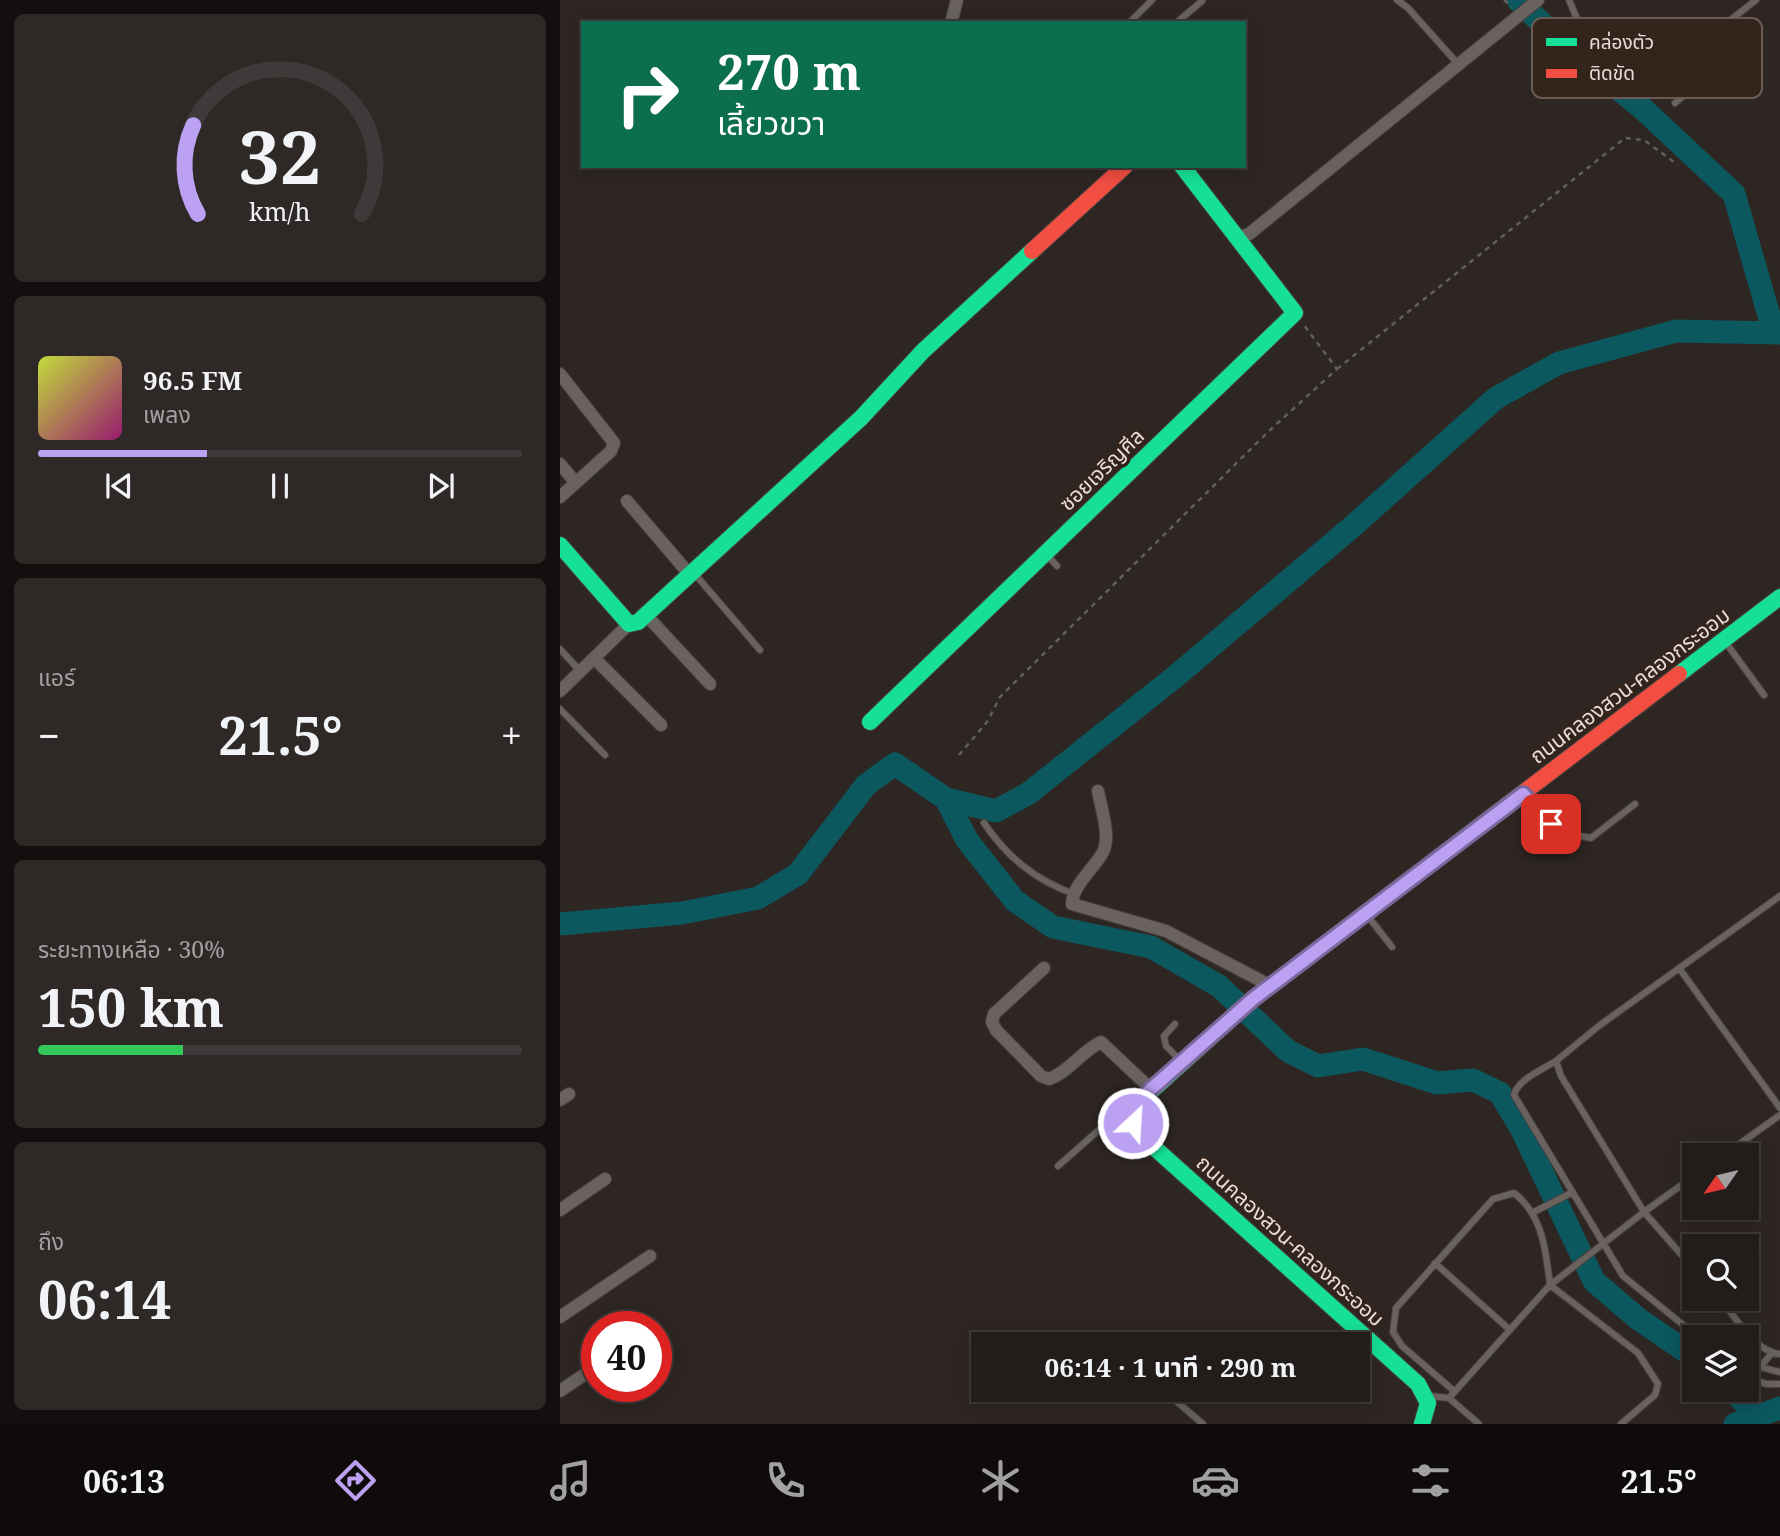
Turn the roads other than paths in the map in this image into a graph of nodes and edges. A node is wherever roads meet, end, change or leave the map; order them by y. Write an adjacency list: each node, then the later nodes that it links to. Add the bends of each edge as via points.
1 (957, 0): 10 (street)
2 (1152, 0): 11 (lane)
3 (1397, 0): 13 (lane)
4 (1569, 0): 8 (lane)
5 (1756, 0): 9 (lane)
6 (1202, 1): 12 (lane)
7 (1530, 6): 13 (street)
8 (1577, 18)
9 (1733, 18)
10 (952, 21)
11 (1131, 21)
12 (1178, 21)
13 (1458, 64): 18 (street, via 1249,234)
14 (1681, 98): 15 (lane)
15 (1675, 103)
16 (1123, 168): 27 (street)
17 (1183, 168): 18 (street, via 1226,228)
18 (1238, 237): 25 (street, ซอยเจริญศีล, via 1295,313)
19 (560, 374): 21 (street, via 614,443)
20 (560, 464): 21 (street)
21 (576, 483): 22 (street)
22 (560, 497)
23 (627, 501): 27 (street)
24 (560, 545): 30 (street)
25 (1045, 554): 26 (lane); 40 (street, ซอยเจริญศีล)
26 (1057, 566)
27 (691, 573): 29 (street); 33 (lane)
28 (1780, 597): 31 (street, ถนนคลองสวน-คลองกระออม)
29 (646, 615): 30 (street); 36 (street)
30 (629, 624): 34 (street)
31 (1724, 640): 38 (lane); 44 (street, ถนนคลองสวน-คลองกระออม)
32 (560, 649): 35 (lane)
33 (760, 650)
34 (594, 658): 35 (street); 41 (street)
35 (580, 671): 37 (street)
36 (710, 684)
37 (560, 691)
38 (1764, 695)
39 (560, 709): 42 (lane)
40 (870, 722)
41 (662, 725)
42 (606, 755)
43 (1098, 791): 47 (street, via 1104,851)
44 (1523, 794): 45 (lane, via 1567,835 1591,838); 49 (street, ถนนคลองสวน-คลองกระออม)
45 (1635, 804)
46 (984, 823): 47 (lane, via 1016,863 1048,885)
47 (1074, 894): 53 (street, via 1074,906 1166,931)
48 (1780, 896): 52 (lane)
49 (1365, 914): 50 (lane); 53 (street, ถนนคลองสวน-คลองกระออม)
50 (1392, 947)
51 (1044, 968): 57 (street, via 995,1014 996,1030 1049,1080 1101,1041)
52 (1679, 968): 55 (lane); 58 (lane)
53 (1271, 986): 56 (street, ถนนคลองสวน-คลองกระออม)
54 (1175, 1024): 56 (lane, via 1164,1041)
55 (1556, 1061): 65 (lane, via 1526,1080 1514,1095); 67 (lane)
56 (1181, 1062): 57 (street, ถนนคลองสวน-คลองกระออม)
57 (1151, 1089): 60 (street, ถนนคลองสวน-คลองกระออม, via 1140,1101)
58 (1780, 1108)
59 (1780, 1115): 61 (lane)
60 (1133, 1123): 62 (lane, via 1100,1129); 87 (street, ถนนคลองสวน-คลองกระออม, via 1152,1146)
61 (1741, 1143)
62 (1058, 1166)
63 (605, 1178): 66 (street)
64 (1682, 1185): 67 (lane)
65 (1569, 1194): 68 (lane); 69 (lane)
66 (560, 1210)
67 (1644, 1212): 69 (lane); 70 (lane)
68 (1532, 1213): 72 (lane, via 1514,1193 1493,1199); 73 (lane, via 1543,1236)
69 (1600, 1248): 73 (lane); 76 (lane, via 1623,1276)
70 (1682, 1255)
71 (650, 1256): 75 (street)
72 (1435, 1263): 77 (lane); 86 (lane, via 1396,1308 1393,1332 1402,1346)
73 (1550, 1285): 77 (lane); 93 (lane, via 1638,1353 1658,1384 1655,1395)
74 (1731, 1311): 78 (lane)
75 (560, 1317)
76 (1683, 1325)
77 (1510, 1330): 86 (lane)
78 (1771, 1353): 79 (lane); 80 (lane)
79 (1780, 1354)
80 (1760, 1367): 81 (lane)
81 (1780, 1372)
82 (581, 1377): 85 (street)
83 (1759, 1382): 84 (lane)
84 (1780, 1384)
85 (560, 1391)
86 (1454, 1391): 88 (lane)
87 (1428, 1396): 88 (lane); 91 (street, via 1429,1411)
88 (1448, 1398): 92 (lane)
89 (1177, 1402): 90 (lane)
90 (1203, 1424)
91 (1422, 1424)
92 (1479, 1424)
93 (1621, 1424)

